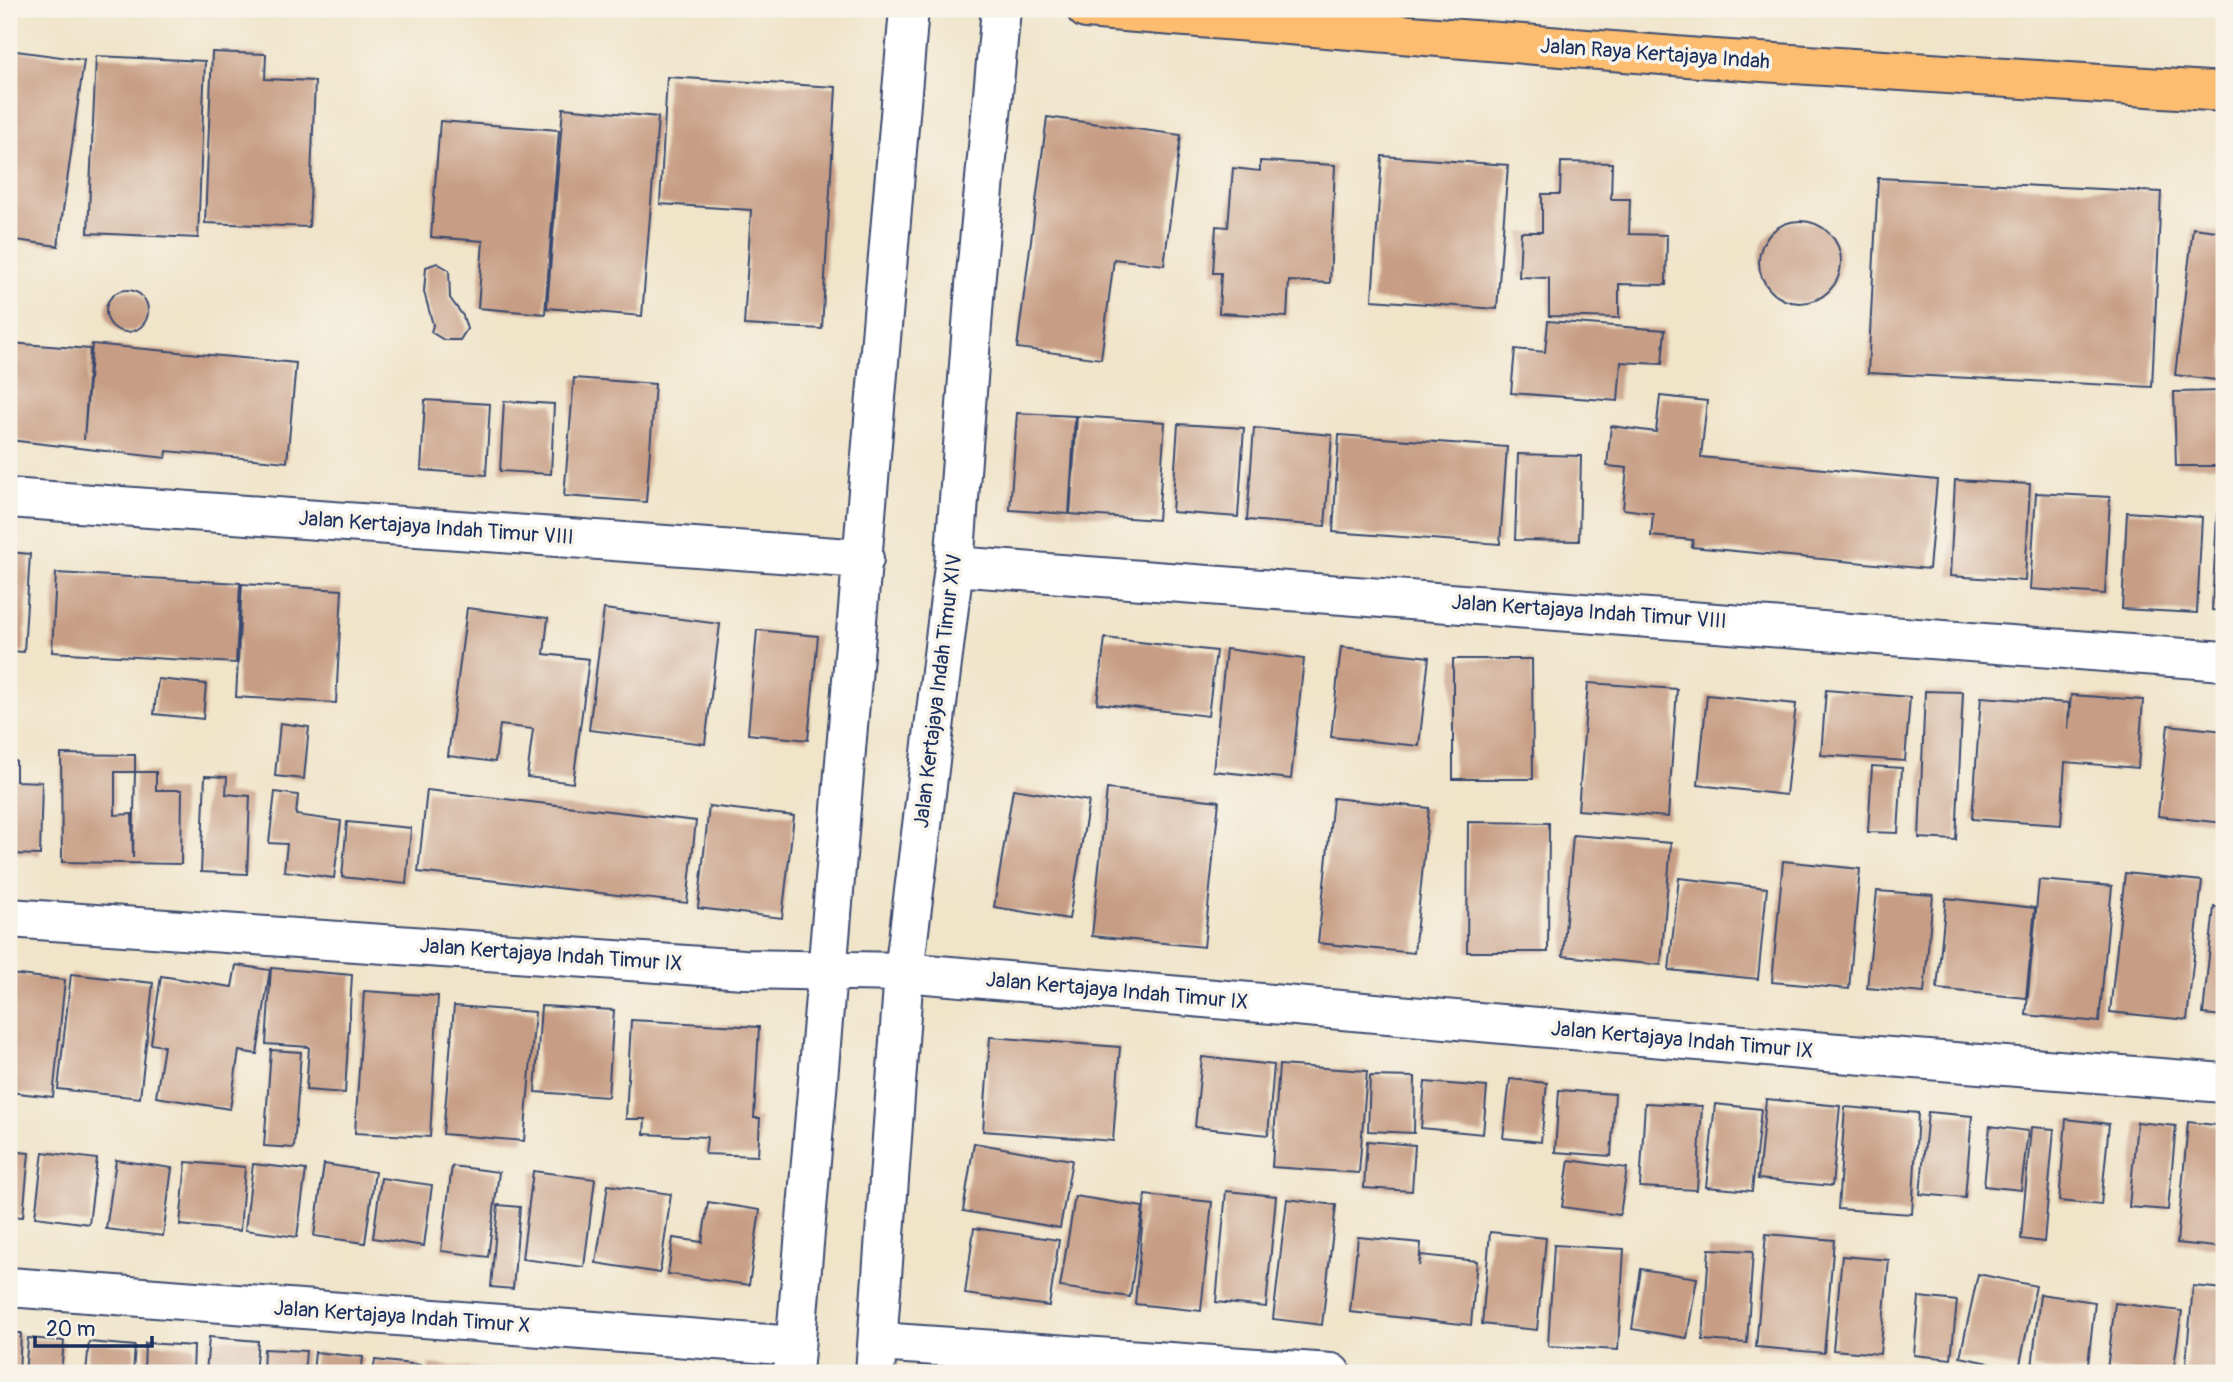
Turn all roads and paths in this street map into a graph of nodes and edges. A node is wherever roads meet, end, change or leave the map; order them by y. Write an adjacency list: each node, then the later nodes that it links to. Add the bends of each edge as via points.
1 (909, 9): 6 (street)
2 (1001, 9): 7 (street, Jalan Kertajaya Indah Timur XIV)
3 (1086, 9): 4 (main road, Jalan Raya Kertajaya Indah, via 1700,58)
4 (2224, 92)
5 (9, 498): 6 (street, Jalan Kertajaya Indah Timur VIII)
6 (864, 559): 10 (street)
7 (954, 566): 8 (street, Jalan Kertajaya Indah Timur VIII); 11 (street, Jalan Kertajaya Indah Timur XIV)
8 (2224, 662)
9 (9, 918): 10 (street, Jalan Kertajaya Indah Timur IX)
10 (825, 971): 11 (street, Jalan Kertajaya Indah Timur IX); 15 (street)
11 (904, 972): 12 (street, Jalan Kertajaya Indah Timur IX); 14 (street, Jalan Kertajaya Indah Timur XIV)
12 (2224, 1083)
13 (9, 1287): 15 (street, Jalan Kertajaya Indah Timur X)
14 (876, 1357): 16 (street)
15 (794, 1359)
16 (1331, 1373)

